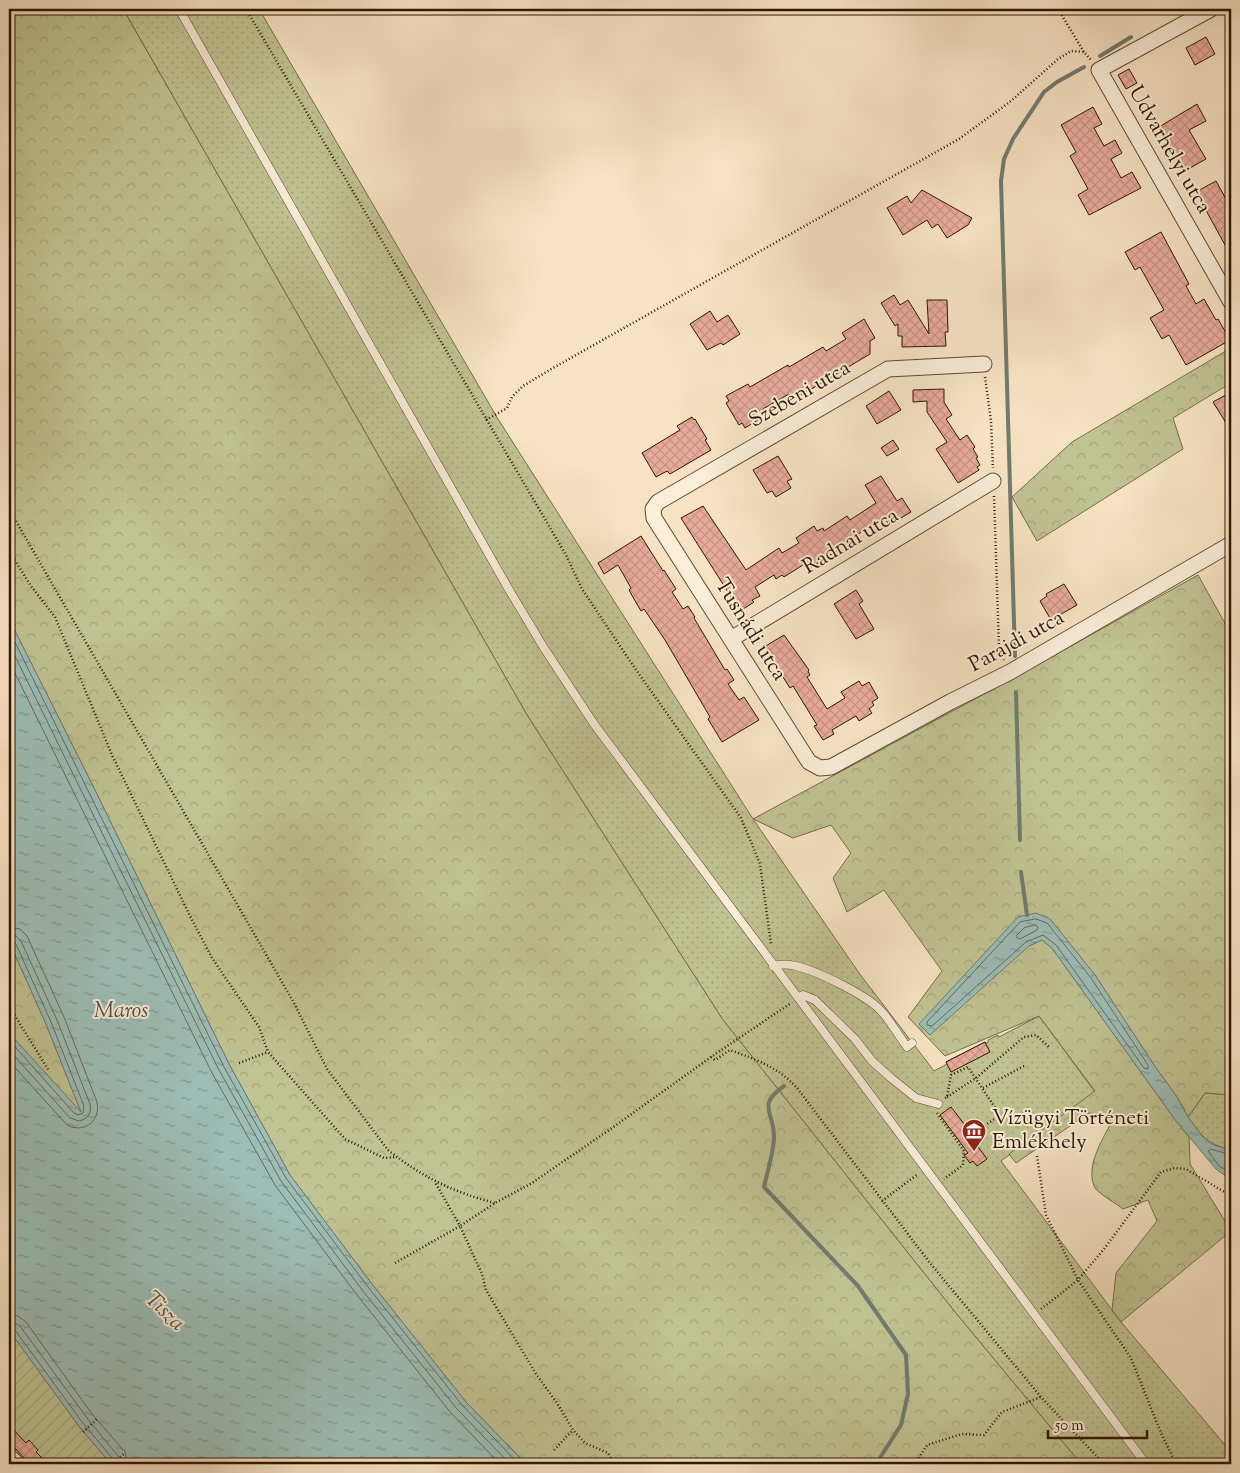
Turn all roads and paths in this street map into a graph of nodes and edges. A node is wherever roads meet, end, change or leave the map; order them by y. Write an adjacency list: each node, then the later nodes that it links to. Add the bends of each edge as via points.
1 (179, 9): 18 (lane, via 544,648 594,724)
2 (246, 9): 9 (path)
3 (1058, 9): 5 (path)
4 (1211, 9): 6 (street)
5 (1084, 52): 6 (path); 9 (path, via 1071,51 1058,59 1011,101 959,139 523,386 512,397 508,408)
6 (1099, 70): 7 (street, Udvarhelyi utca)
7 (1231, 302)
8 (984, 364): 10 (path, via 991,420); 12 (street, Szebeni utca, via 888,369 658,502)
9 (486, 420): 18 (path, via 566,554 582,589 741,818 760,864)
10 (993, 481): 15 (street, Radnai utca); 16 (path, via 999,648)
11 (9, 509): 38 (path, via 294,1002 327,1069 388,1150)
12 (654, 509): 15 (street, Tusnádi utca, via 654,518)
13 (1231, 544): 16 (street, Parajdi utca)
14 (9, 551): 23 (path, via 55,617 112,755 190,916 212,958 259,1027)
15 (731, 639): 17 (street, Tusnádi utca, via 809,762)
16 (1010, 672): 17 (street, Parajdi utca, via 831,767)
17 (820, 768)
18 (773, 966): 19 (lane); 21 (lane, via 797,966 844,987 881,1010 907,1047)
19 (798, 998): 24 (path); 31 (lane, via 803,995 815,1000 891,1078 916,1098); 39 (lane)
20 (9, 1006): 27 (path)
21 (912, 1043)
22 (1050, 1047): 28 (path, via 1036,1035 1024,1037)
23 (268, 1052): 25 (path); 38 (path, via 345,1139 384,1158)
24 (711, 1057): 43 (path, via 715,1060 730,1050 785,1075); 44 (path, via 612,1128)
25 (239, 1063)
26 (1024, 1066): 29 (path)
27 (49, 1071)
28 (976, 1078): 29 (path); 30 (path); 30 (path, via 968,1067 952,1074)
29 (983, 1088): 32 (path)
30 (947, 1097): 31 (path)
31 (937, 1104): 41 (path, via 936,1111 964,1151 963,1165)
32 (1000, 1115): 33 (path); 35 (path)
33 (1003, 1119)
34 (969, 1130): 35 (path)
35 (977, 1131): 36 (path)
36 (976, 1137)
37 (1037, 1156): 47 (path, via 1046,1215)
38 (397, 1157): 40 (path)
39 (925, 1169): 41 (lane); 43 (path)
40 (434, 1181): 44 (path, via 466,1196); 45 (path)
41 (936, 1184): 48 (lane)
42 (1231, 1196): 47 (path, via 1186,1169 1161,1172)
43 (882, 1201): 49 (path)
44 (495, 1203): 45 (path)
45 (460, 1226): 46 (path); 51 (path, via 499,1314)
46 (396, 1263)
47 (1078, 1280): 48 (path); 62 (path, via 1131,1358)
48 (1034, 1314): 61 (lane)
49 (1041, 1397): 59 (path, via 1002,1412 984,1435 962,1434 927,1445); 60 (path)
50 (97, 1419): 52 (path)
51 (573, 1430): 53 (path); 58 (path, via 585,1444 608,1453)
52 (84, 1432)
53 (554, 1450)
54 (124, 1454): 57 (path)
55 (9, 1456): 56 (street)
56 (17, 1464)
57 (112, 1464)
58 (614, 1464)
59 (915, 1464)
60 (1104, 1464)
61 (1146, 1464)
62 (1176, 1464)

